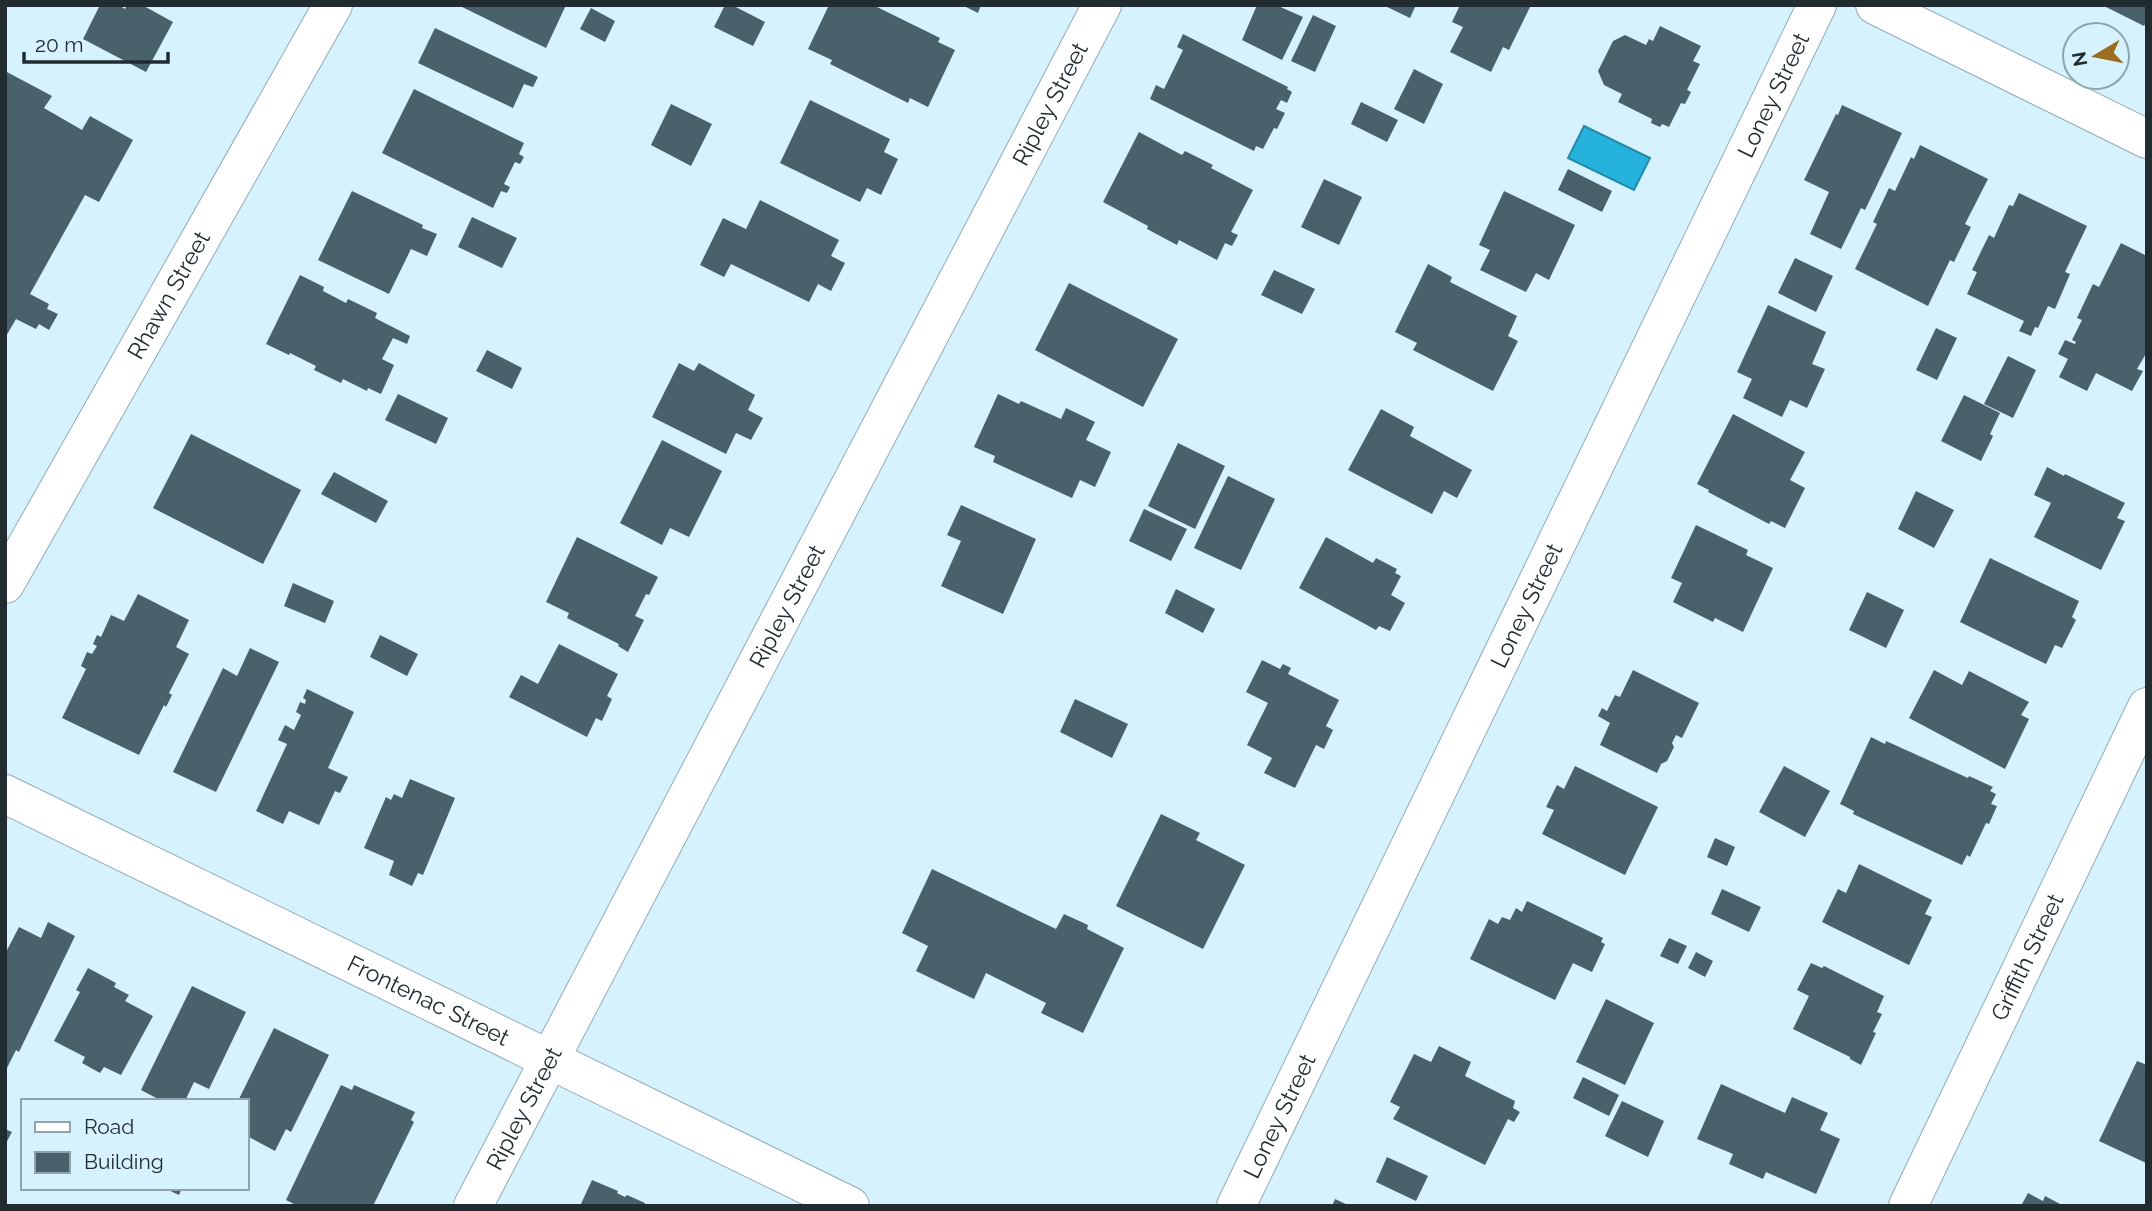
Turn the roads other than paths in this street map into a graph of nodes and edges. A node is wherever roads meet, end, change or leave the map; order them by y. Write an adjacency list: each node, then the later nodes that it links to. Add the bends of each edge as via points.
1 (333, 5): 6 (street, Rhawn Street)
2 (1102, 5): 9 (street, Ripley Street)
3 (1817, 5): 12 (street, Loney Street)
4 (1875, 5): 5 (street)
5 (2147, 139)
6 (5, 584)
7 (2147, 708): 13 (street, Griffith Street)
8 (5, 794): 9 (street, Frontenac Street)
9 (550, 1060): 10 (street, Ripley Street); 11 (street, Frontenac Street)
10 (473, 1206)
11 (849, 1206)
12 (1236, 1206)
13 (1908, 1206)

